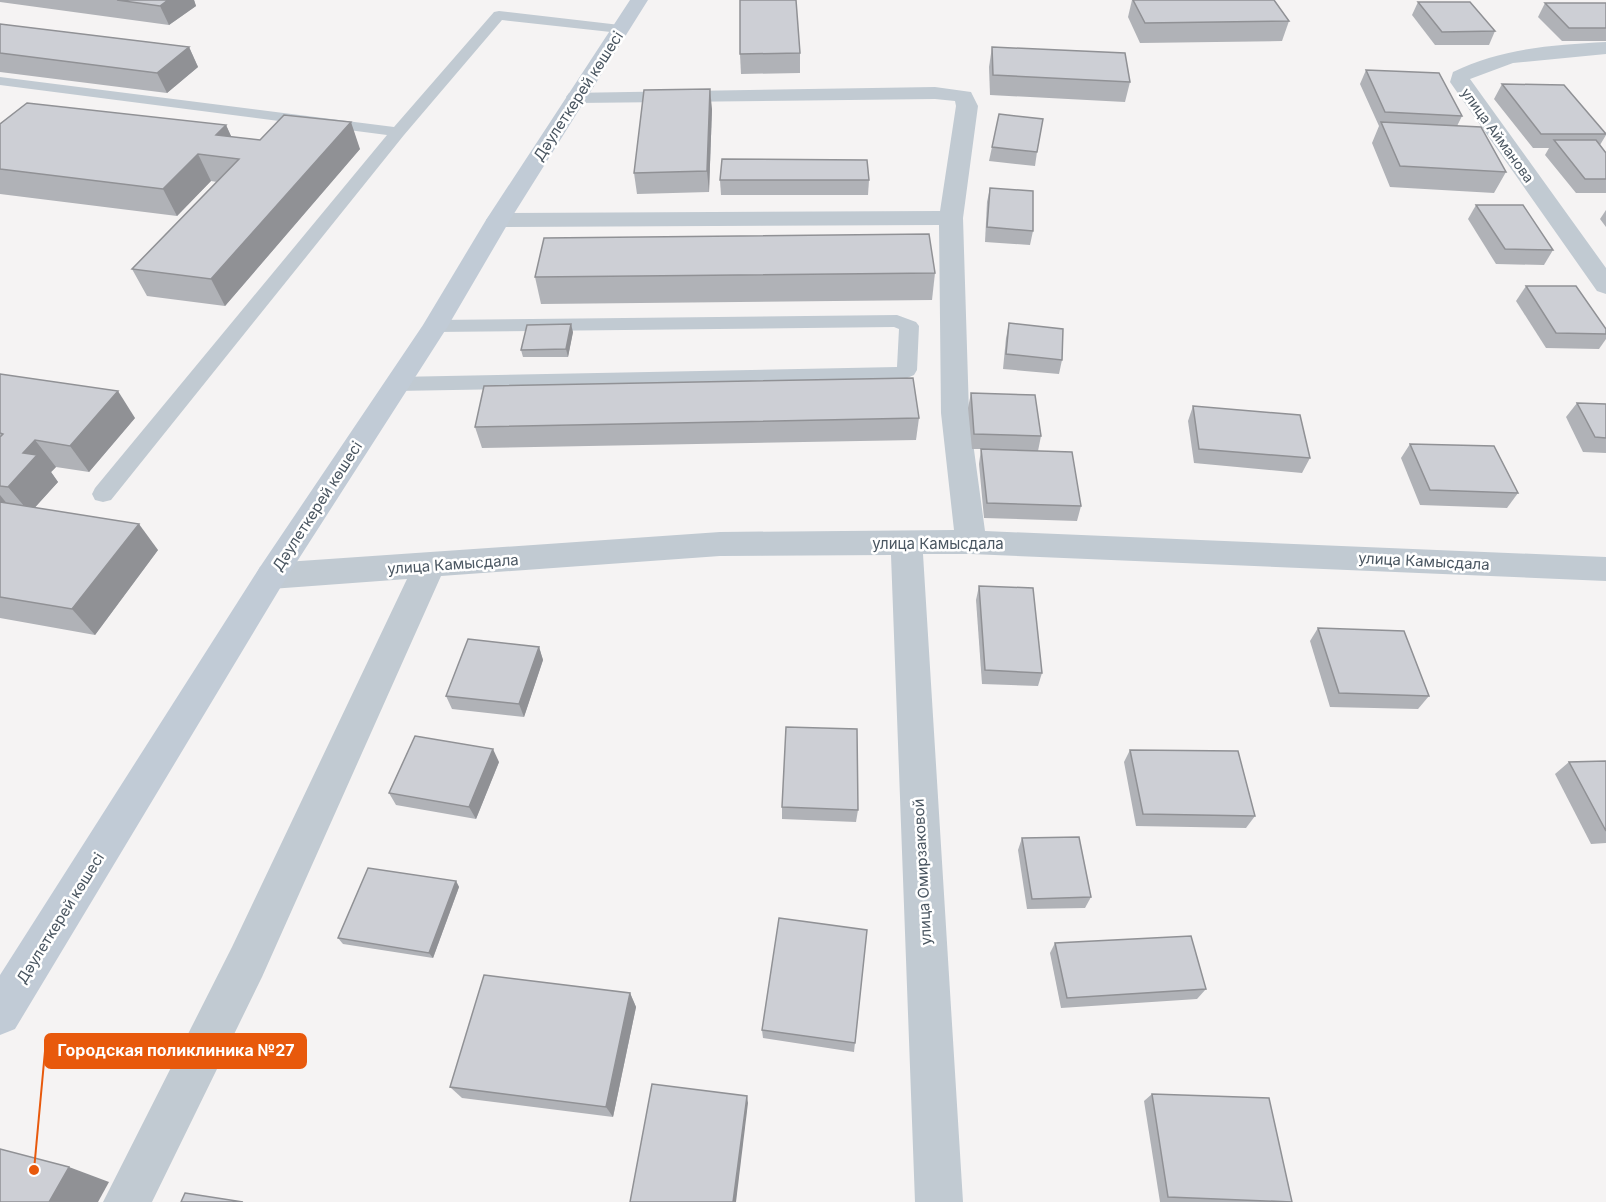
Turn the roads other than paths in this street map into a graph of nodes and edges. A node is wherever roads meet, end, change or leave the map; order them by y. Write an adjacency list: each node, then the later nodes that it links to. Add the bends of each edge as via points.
1 (639, 0): 2 (main road, Дәулеткерей көшесі)
2 (620, 29): 5 (main road, Дәулеткерей көшесі); 6 (lane, via 499,15)
3 (1606, 48): 9 (street, улица Айманова, via 1530,54 1497,61 1460,75 1460,82)
4 (0, 81): 6 (lane)
5 (576, 97): 7 (street, via 935,93 964,96 967,106); 8 (main road, Дәулеткерей көшесі)
6 (398, 132): 12 (lane)
7 (951, 218): 8 (street); 14 (street, via 954,412)
8 (498, 220): 10 (main road, Дәулеткерей көшесі)
9 (1606, 286)
10 (435, 326): 11 (main road, Дәулеткерей көшесі); 11 (lane, via 897,321 909,326 907,370 898,375)
11 (396, 384): 17 (main road, Дәулеткерей көшесі)
12 (103, 494)
13 (906, 542): 14 (street, улица Камысдала); 15 (street, улица Камысдала, via 720,544); 20 (street, улица Омирзаковой)
14 (971, 542): 16 (street, улица Камысдала)
15 (429, 567): 17 (street, улица Камысдала); 19 (street, via 247,962)
16 (1606, 569)
17 (271, 576): 18 (main road, Дәулеткерей көшесі)
18 (0, 1014)
19 (127, 1202)
20 (939, 1202)

